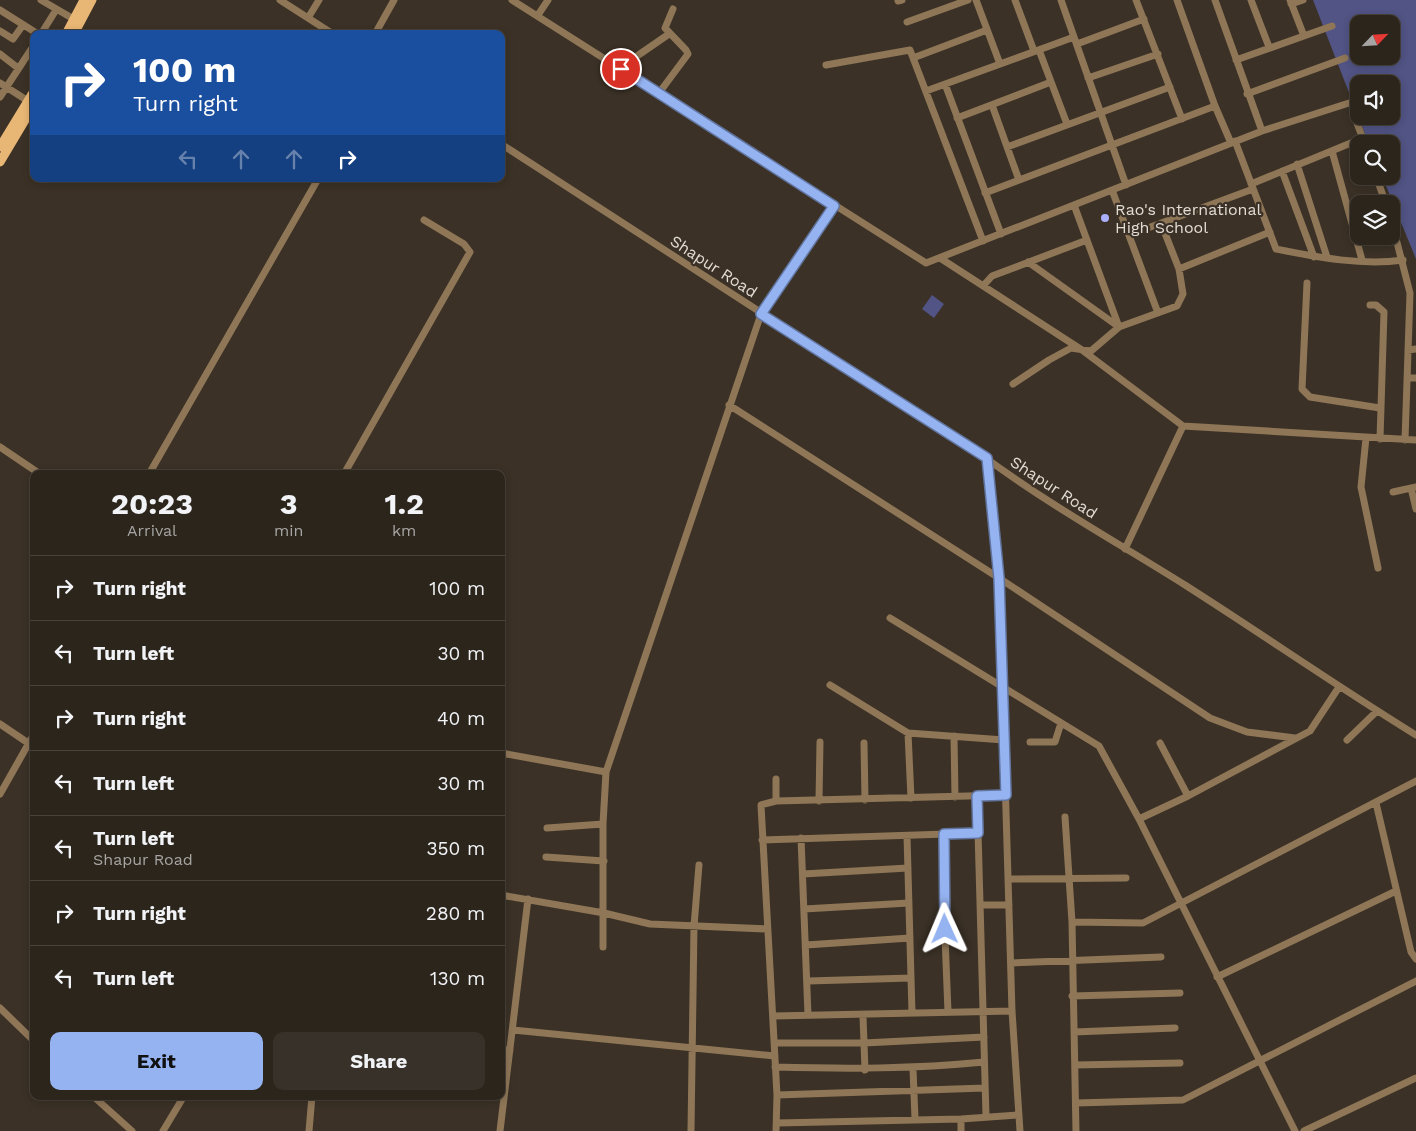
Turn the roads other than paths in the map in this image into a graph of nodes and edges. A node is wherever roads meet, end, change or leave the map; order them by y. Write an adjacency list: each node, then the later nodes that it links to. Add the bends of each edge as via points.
1 (41, 0): 21 (street)
2 (84, 0): 25 (main road)
3 (92, 0): 25 (main road)
4 (280, 0): 23 (street)
5 (319, 0): 23 (street)
6 (394, 0): 34 (street)
7 (512, 0): 22 (street)
8 (548, 0): 22 (street)
9 (968, 0): 26 (street)
10 (976, 0): 35 (street)
11 (1015, 0): 43 (street)
12 (1061, 0): 39 (street)
13 (1136, 0): 24 (street)
14 (1177, 0): 67 (street)
15 (1215, 0): 49 (street)
16 (1251, 0): 41 (street)
17 (1303, 0): 18 (street)
18 (1291, 2): 38 (street)
19 (673, 9): 37 (street, via 664,25)
20 (0, 10): 27 (street)
21 (56, 10): 25 (street); 30 (street)
22 (538, 16): 59 (street)
23 (308, 18): 33 (street)
24 (1144, 19): 40 (street); 45 (street)
25 (77, 21): 31 (main road); 32 (main road)
26 (907, 22)
27 (23, 25): 29 (street); 36 (street, via 13,39)
28 (1332, 26): 38 (street)
29 (32, 30)
30 (42, 30)
31 (69, 30)
32 (75, 30)
33 (327, 30)
34 (377, 30)
35 (987, 30): 47 (street); 50 (street)
36 (0, 31)
37 (669, 34): 46 (street); 59 (street, via 688,54)
38 (1304, 36): 41 (street)
39 (1074, 37): 40 (street); 43 (street)
40 (1077, 44): 53 (street)
41 (1269, 47): 49 (street)
42 (30, 51): 52 (street)
43 (1036, 51): 50 (street); 54 (street)
44 (0, 54): 52 (street)
45 (1158, 54): 53 (street); 57 (street)
46 (637, 56)
47 (913, 58): 51 (street, via 910,50); 58 (street)
48 (1344, 58): 60 (street)
49 (1236, 60): 60 (street)
50 (1000, 64): 55 (street)
51 (826, 65)
52 (18, 68): 56 (street)
53 (1088, 78): 68 (street)
54 (1051, 82): 66 (street); 71 (street)
55 (945, 84): 58 (street); 69 (street)
56 (3, 85): 61 (street); 62 (street)
57 (1170, 87): 68 (street); 70 (street)
58 (926, 91): 97 (street)
59 (659, 93): 90 (street)
60 (1247, 94): 72 (street)
61 (0, 97)
62 (30, 102)
63 (1349, 103): 72 (street)
64 (30, 104): 76 (main road)
65 (30, 105): 80 (main road)
66 (992, 105): 69 (street); 78 (street)
67 (1215, 106): 70 (street); 73 (street)
68 (1100, 112): 71 (street); 74 (street)
69 (957, 118): 88 (street)
70 (1182, 119): 74 (street)
71 (1067, 124): 78 (street)
72 (1262, 131): 73 (street)
73 (1233, 142): 85 (street); 86 (street)
74 (1112, 145): 83 (street); 85 (street)
75 (1350, 145): 79 (street)
76 (0, 147)
77 (505, 147): 111 (street, Shapur Road)
78 (1007, 147): 83 (street)
79 (1332, 151): 81 (street); 102 (street)
80 (0, 162)
81 (1297, 164): 82 (street); 100 (street)
82 (1282, 171): 86 (street); 99 (street)
83 (1019, 180): 88 (street)
84 (316, 182): 129 (street)
85 (1126, 184): 87 (street)
86 (1252, 186): 92 (street); 93 (street)
87 (1112, 190): 89 (street); 95 (street)
88 (985, 193): 94 (street)
89 (1074, 205): 94 (street); 96 (street)
90 (834, 206): 101 (street, via 926,263); 111 (street)
91 (424, 220): 130 (street, via 464,244 470,252)
92 (1162, 223): 95 (street); 105 (street)
93 (1270, 232): 99 (street, via 1276,249); 105 (street)
94 (1001, 234): 97 (street)
95 (1129, 235): 110 (street)
96 (1087, 240): 104 (street); 113 (street)
97 (983, 241): 101 (street)
98 (1399, 245): 103 (street)
99 (1314, 257): 100 (street)
100 (1328, 257): 102 (street)
101 (940, 258): 107 (street)
102 (1362, 260): 103 (street, via 1380,263)
103 (1403, 260): 108 (street)
104 (1028, 262): 107 (street, via 992,276); 113 (street)
105 (1180, 269): 110 (street, via 1183,294 1177,306)
106 (1307, 283): 120 (street, via 1302,389 1310,397)
107 (983, 286): 114 (street)
108 (1413, 289): 112 (street)
109 (1370, 305): 120 (street, via 1376,305 1384,312)
110 (1158, 313): 113 (street)
111 (761, 314): 119 (street); 127 (street, Shapur Road)
112 (1413, 318): 115 (street)
113 (1119, 327): 114 (street, via 1091,351)
114 (1082, 350): 118 (street, via 1071,348); 121 (street)
115 (1408, 350): 116 (street); 117 (street)
116 (1416, 350)
117 (1412, 378): 124 (street)
118 (1013, 384)
119 (729, 405): 136 (street); 157 (street)
120 (1380, 408): 123 (street)
121 (1183, 426): 122 (street); 134 (street)
122 (1366, 438): 123 (street); 135 (street, via 1361,487)
123 (1380, 439): 124 (street)
124 (1406, 440): 125 (street)
125 (1416, 440)
126 (0, 447): 128 (street)
127 (987, 458): 134 (street, Shapur Road, via 1022,485); 136 (street)
128 (34, 470)
129 (151, 470)
130 (346, 470)
131 (1413, 488): 132 (street); 133 (street)
132 (1393, 492)
133 (1416, 510)
134 (1126, 549): 140 (street, Shapur Road)
135 (1378, 568)
136 (999, 578): 139 (street); 147 (street, via 1210,718 1247,732)
137 (890, 618): 139 (street)
138 (830, 685): 144 (street)
139 (1003, 687): 142 (street); 148 (street)
140 (1339, 688): 141 (street, Shapur Road); 147 (street, via 1310,731)
141 (1376, 712): 145 (street, Shapur Road); 149 (street)
142 (1061, 723): 151 (street, via 1055,742); 171 (street, via 1100,746)
143 (0, 724): 154 (street)
144 (908, 733): 146 (street); 165 (street)
145 (1416, 735)
146 (954, 736): 148 (street); 164 (street)
147 (1295, 738): 163 (street)
148 (1004, 740): 161 (street)
149 (1347, 740)
150 (820, 742): 167 (street)
151 (1030, 742)
152 (864, 743): 166 (street)
153 (1160, 743): 163 (street)
154 (30, 744)
155 (30, 747): 160 (street)
156 (505, 754): 157 (street)
157 (606, 772): 172 (street)
158 (776, 779): 168 (street)
159 (1416, 781): 169 (street)
160 (0, 794)
161 (1006, 795): 162 (street); 185 (street)
162 (977, 796): 164 (street); 174 (street)
163 (1188, 796): 171 (street)
164 (955, 797): 165 (street)
165 (911, 798): 166 (street)
166 (864, 800): 167 (street)
167 (819, 801): 168 (street)
168 (776, 802): 178 (street, via 764,802 759,809)
169 (1376, 803): 187 (street); 192 (street)
170 (1065, 816): 186 (street)
171 (1139, 819): 192 (street)
172 (604, 824): 173 (street); 180 (street)
173 (547, 828)
174 (978, 833): 175 (street); 193 (street)
175 (944, 834): 176 (street); 214 (street)
176 (907, 836): 177 (street); 182 (street)
177 (801, 838): 178 (street); 183 (street)
178 (762, 840): 198 (street)
179 (546, 857): 180 (street)
180 (604, 861): 195 (street)
181 (699, 865): 197 (street)
182 (908, 868): 183 (street); 190 (street)
183 (803, 874): 194 (street)
184 (1126, 878): 186 (street)
185 (1008, 879): 186 (street); 191 (street)
186 (1069, 879): 196 (street)
187 (1396, 891): 203 (street, via 1411,952); 206 (street)
188 (505, 896): 189 (street)
189 (528, 899): 195 (street); 221 (street)
190 (909, 903): 194 (street); 199 (street)
191 (1009, 904): 193 (street); 205 (street)
192 (1180, 904): 196 (street, via 1144,923); 206 (street)
193 (980, 905): 215 (street)
194 (804, 909): 200 (street)
195 (604, 913): 197 (street, via 650,924); 201 (street)
196 (1072, 922): 204 (street)
197 (694, 926): 198 (street); 227 (street)
198 (767, 929): 218 (street)
199 (910, 938): 200 (street); 207 (street)
200 (806, 945): 208 (street)
201 (603, 947)
202 (1161, 956): 204 (street)
203 (1416, 959)
204 (1072, 960): 205 (street); 211 (street)
205 (1011, 963): 213 (street)
206 (1217, 977): 231 (street)
207 (911, 978): 208 (street); 216 (street)
208 (808, 981): 217 (street)
209 (1416, 981): 231 (street)
210 (1180, 993): 211 (street)
211 (1072, 996): 222 (street)
212 (0, 1008): 223 (street)
213 (1012, 1011): 215 (street); 248 (street)
214 (948, 1012): 215 (street); 216 (street)
215 (983, 1012): 224 (street)
216 (912, 1013): 219 (street)
217 (808, 1015): 218 (street); 219 (street)
218 (773, 1016): 225 (street)
219 (864, 1016): 226 (street)
220 (1175, 1028): 222 (street)
221 (513, 1030): 227 (street); 229 (street)
222 (1074, 1032): 234 (street)
223 (30, 1037)
224 (984, 1038): 226 (street); 232 (street)
225 (774, 1043): 226 (street); 230 (street)
226 (864, 1043): 237 (street)
227 (692, 1048): 230 (street); 257 (street)
228 (505, 1050): 229 (street)
229 (510, 1050): 240 (street)
230 (775, 1056): 235 (street)
231 (1259, 1060): 247 (street, via 1183,1100); 262 (street)
232 (984, 1062): 236 (street); 239 (street)
233 (1180, 1063): 234 (street)
234 (1075, 1065): 247 (street)
235 (775, 1067): 237 (street); 242 (street)
236 (914, 1069): 237 (street); 241 (street)
237 (865, 1070)
238 (1416, 1078): 263 (street)
239 (985, 1088): 241 (street); 249 (street)
240 (505, 1090)
241 (914, 1091): 242 (street); 250 (street)
242 (777, 1095): 252 (street)
243 (97, 1100): 253 (street)
244 (182, 1100): 254 (street)
245 (312, 1100): 255 (street)
246 (504, 1100): 256 (street)
247 (1076, 1102): 261 (street)
248 (1019, 1115): 249 (street); 260 (street)
249 (986, 1116): 251 (street)
250 (915, 1119): 251 (street); 252 (street)
251 (961, 1119): 259 (street)
252 (776, 1123): 258 (street)
253 (132, 1131)
254 (163, 1131)
255 (309, 1131)
256 (500, 1131)
257 (691, 1131)
258 (776, 1131)
259 (961, 1131)
260 (1020, 1131)
261 (1076, 1131)
262 (1295, 1131)
263 (1304, 1131)

